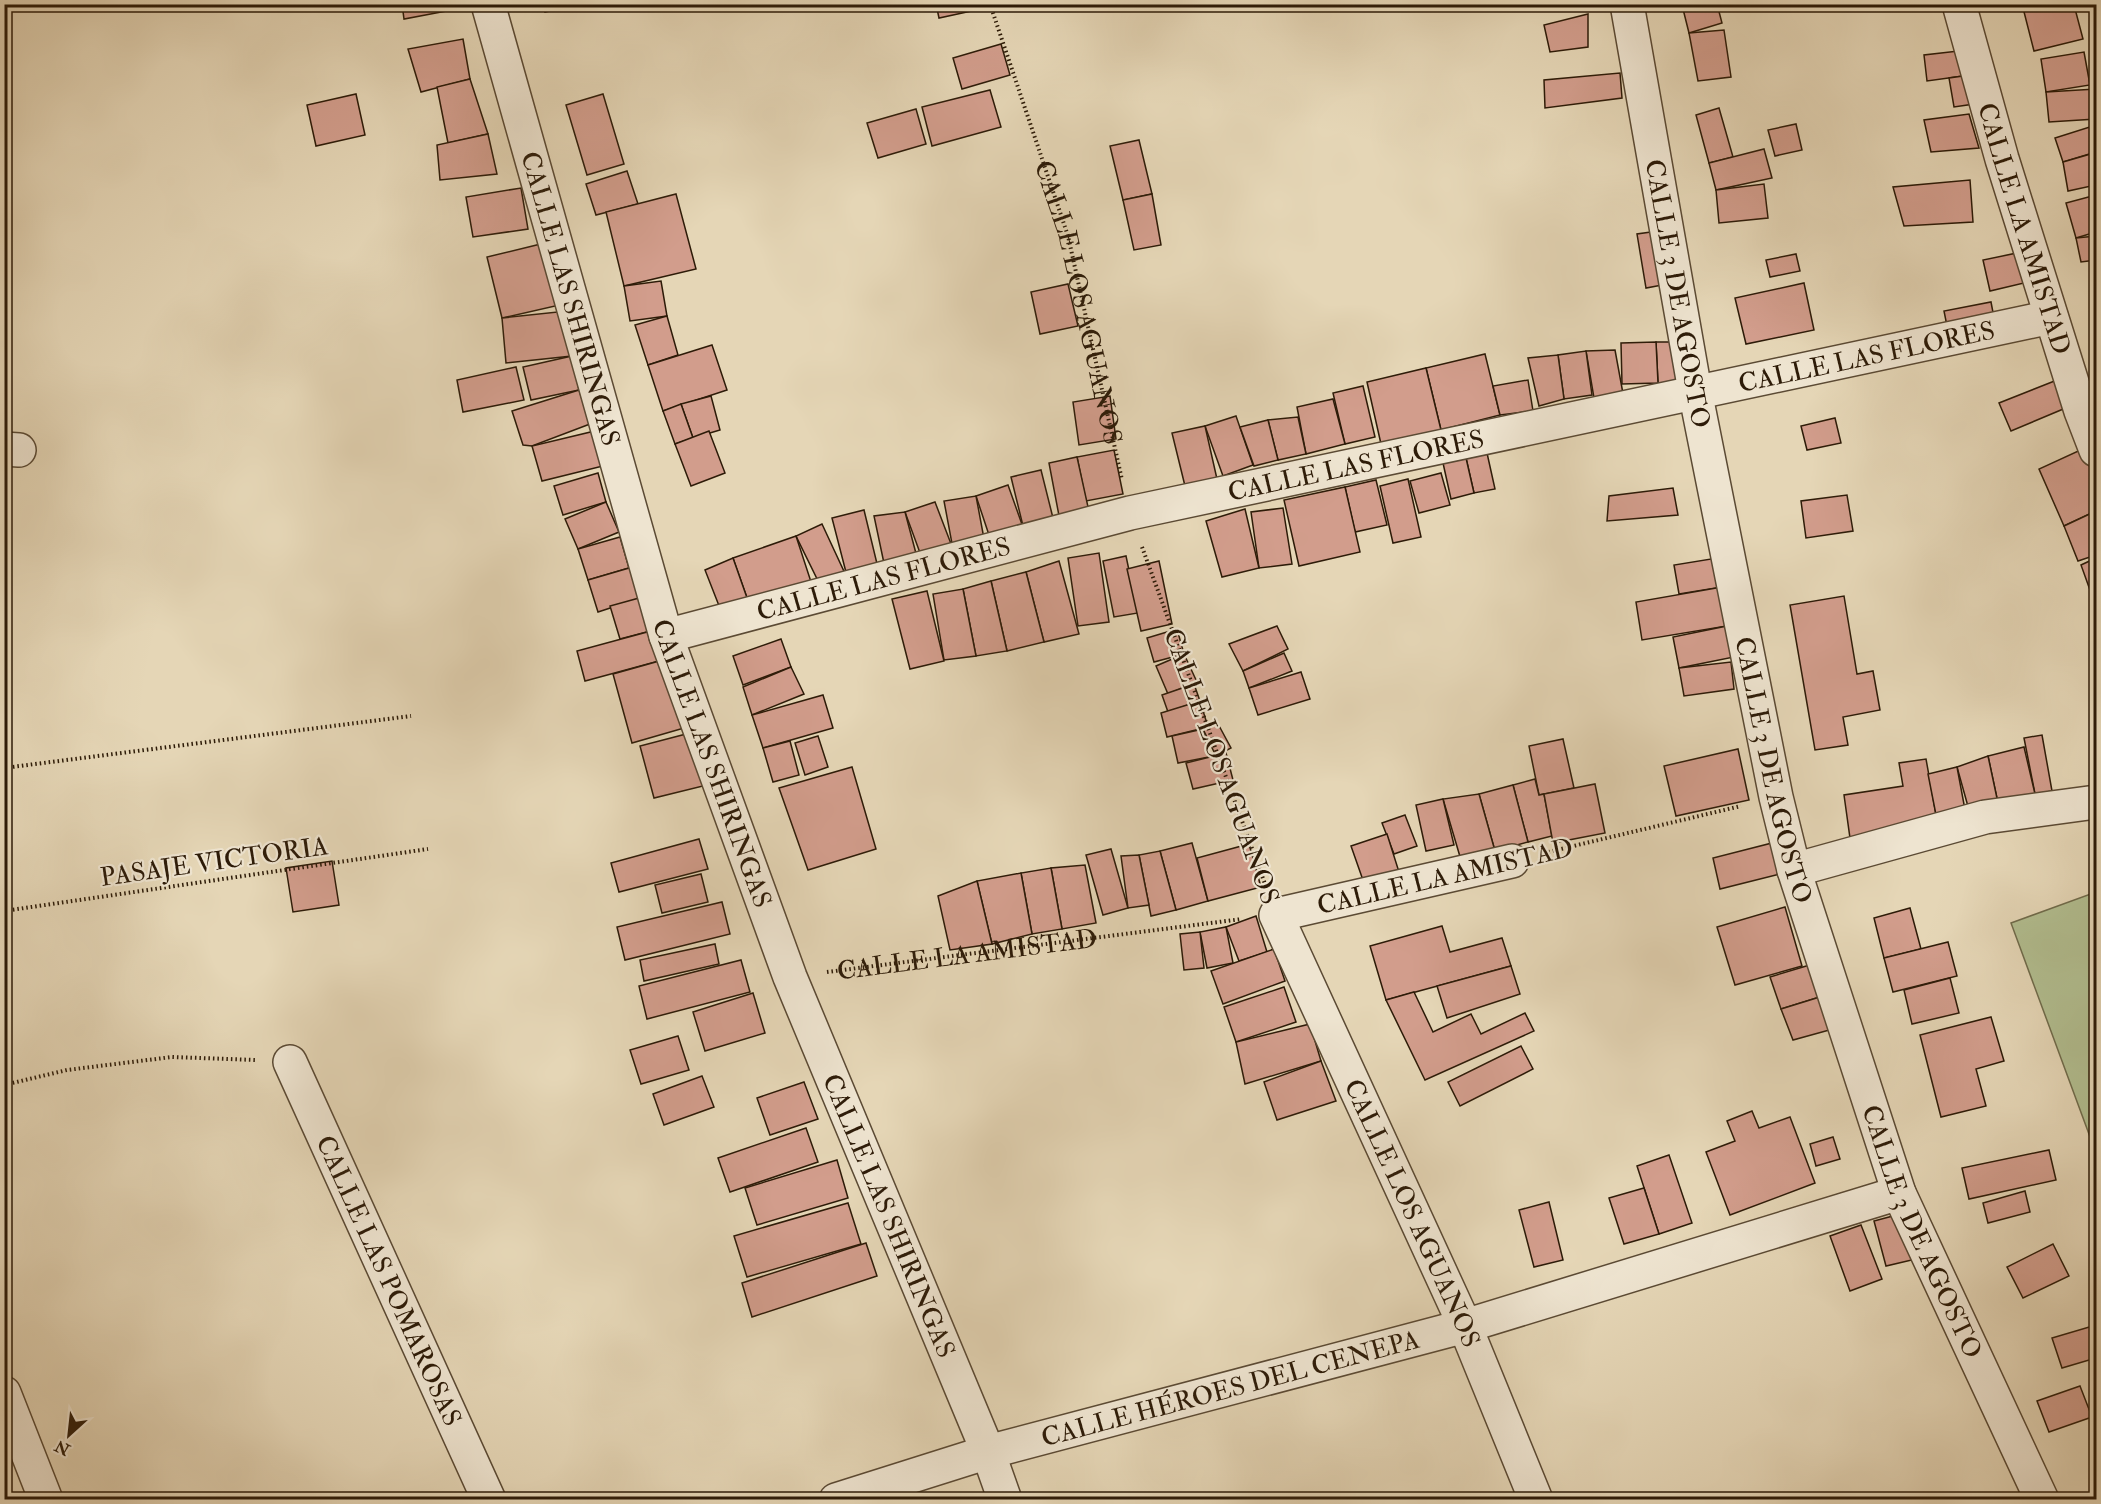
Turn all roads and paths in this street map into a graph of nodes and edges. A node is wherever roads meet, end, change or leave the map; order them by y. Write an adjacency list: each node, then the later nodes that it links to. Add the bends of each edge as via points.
1 (488, 4): 9 (street, CALLE LAS SHIRINGAS)
2 (990, 4): 8 (path, CALLE LOS AGUANOS, via 1068,236)
3 (1627, 4): 6 (street, CALLE 3 DE AGOSTO)
4 (1959, 4): 5 (street, CALLE LA AMISTAD)
5 (2051, 317): 6 (street, CALLE LAS FLORES); 7 (street, CALLE LA AMISTAD)
6 (1695, 391): 8 (street, CALLE LAS FLORES); 12 (street, CALLE 3 DE AGOSTO)
7 (2097, 450)
8 (1130, 513): 9 (street, CALLE LAS FLORES); 18 (path, CALLE LOS AGUANOS)
9 (666, 636): 19 (street, CALLE LAS SHIRINGAS)
10 (411, 716): 11 (path)
11 (4, 768)
12 (1776, 797): 15 (path, CALLE LA AMISTAD); 16 (street, CALLE 3 DE AGOSTO)
13 (2097, 802): 16 (street, via 1985,817)
14 (428, 849): 17 (path, PASAJE VICTORIA)
15 (1512, 861): 18 (street, CALLE LA AMISTAD)
16 (1794, 870): 22 (street, CALLE 3 DE AGOSTO)
17 (4, 911)
18 (1276, 915): 19 (path, CALLE LA AMISTAD); 23 (street, CALLE LOS AGUANOS)
19 (790, 977): 25 (street, CALLE LAS SHIRINGAS)
20 (290, 1062): 21 (path, via 172,1057 67,1070); 27 (street, CALLE LAS POMAROSAS)
21 (4, 1085)
22 (1899, 1193): 23 (street, CALLE HÉROES DEL CENEPA); 31 (street, CALLE 3 DE AGOSTO)
23 (1465, 1326): 25 (street, CALLE HÉROES DEL CENEPA); 30 (street, CALLE LOS AGUANOS)
24 (4, 1393): 26 (street)
25 (988, 1452): 28 (street, CALLE HÉROES DEL CENEPA); 29 (street, CALLE LAS SHIRINGAS)
26 (46, 1500)
27 (489, 1500)
28 (836, 1500)
29 (1005, 1500)
30 (1536, 1500)
31 (2042, 1500)

